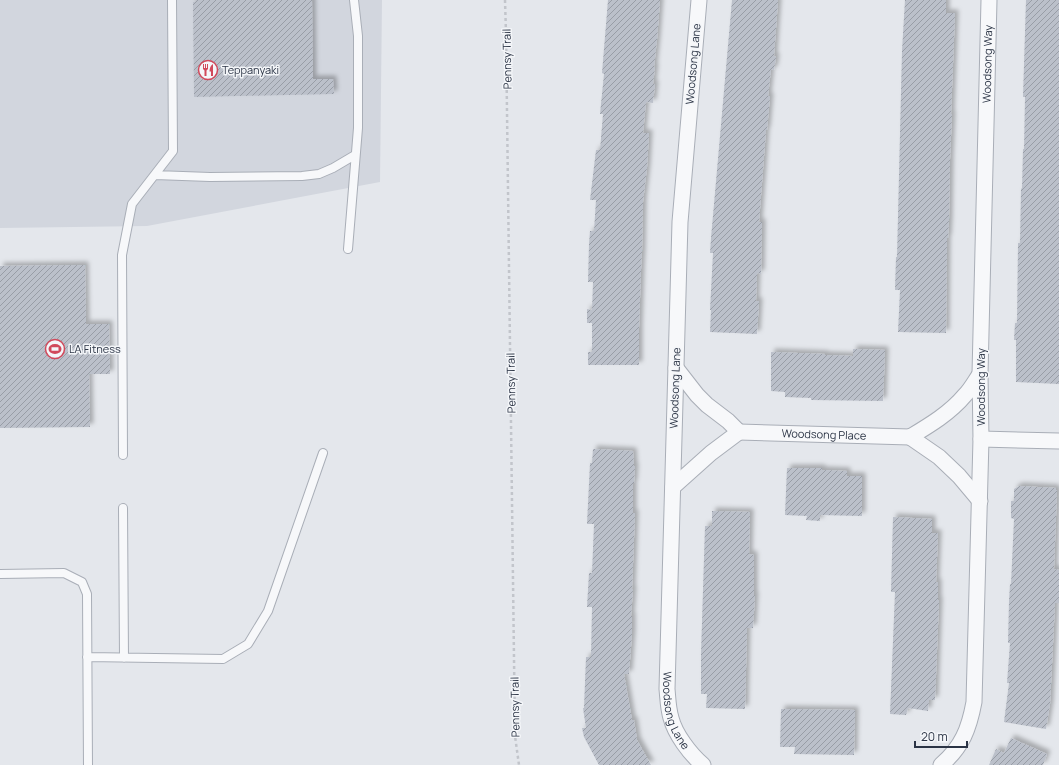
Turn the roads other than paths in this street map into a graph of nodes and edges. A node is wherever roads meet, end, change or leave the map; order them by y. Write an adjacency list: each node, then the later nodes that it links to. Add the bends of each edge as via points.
1 (172, 0): 6 (lane, via 173,151)
2 (354, 0): 5 (lane, via 358,36)
3 (699, 0): 8 (street, Woodsong Lane, via 680,216)
4 (989, 0): 9 (street, Woodsong Way)
5 (356, 155): 6 (lane, via 326,171 302,176); 7 (lane)
6 (155, 175): 15 (lane, via 132,204 122,255)
7 (348, 249)
8 (676, 368): 10 (street, via 707,405); 16 (street, Woodsong Lane)
9 (980, 374): 11 (street, via 966,395 948,413); 12 (street, Woodsong Way)
10 (739, 432): 11 (street, Woodsong Place); 16 (street)
11 (910, 437): 17 (street, via 940,457)
12 (981, 439): 13 (street); 17 (street, Woodsong Way)
13 (1059, 441)
14 (324, 453): 21 (lane, via 268,611 248,644 223,659)
15 (123, 455)
16 (672, 487): 23 (street, Woodsong Lane, via 668,705 676,731)
17 (980, 501): 24 (street, Woodsong Way, via 974,702 965,736 957,750)
18 (123, 508): 21 (lane)
19 (0, 574): 20 (lane, via 64,573 82,582 87,594)
20 (87, 657): 21 (lane); 22 (lane)
21 (124, 658)
22 (88, 765)
23 (703, 765)
24 (941, 765)

